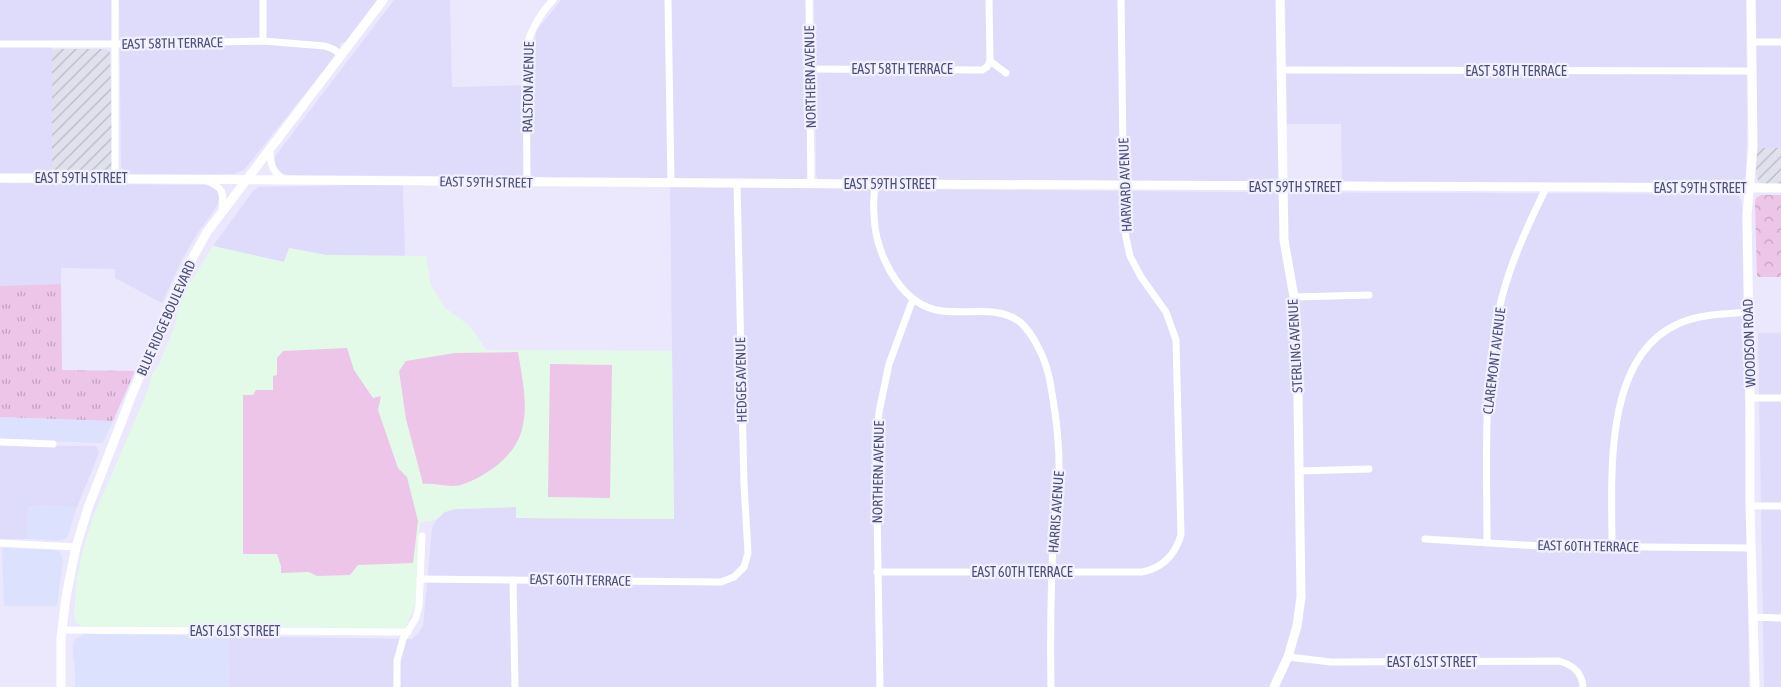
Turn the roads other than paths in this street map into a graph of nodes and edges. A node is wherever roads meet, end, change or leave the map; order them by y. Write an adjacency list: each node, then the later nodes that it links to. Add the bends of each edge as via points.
1 (115, 0): 15 (street)
2 (263, 0): 11 (street)
3 (383, 0): 16 (street, BLUE RIDGE BOULEVARD)
4 (553, 0): 28 (street, RALSTON AVENUE, via 535,23 526,50)
5 (668, 0): 29 (street)
6 (809, 0): 18 (street, NORTHERN AVENUE)
7 (989, 0): 17 (street)
8 (1122, 0): 33 (street, HARVARD AVENUE)
9 (1280, 0): 19 (street, STERLING AVENUE)
10 (1751, 0): 12 (street, WOODSON ROAD)
11 (263, 41): 15 (street, EAST 58TH TERRACE); 16 (street, EAST 58TH TERRACE, via 325,46)
12 (1751, 42): 13 (street); 20 (street, WOODSON ROAD)
13 (1781, 42)
14 (0, 44): 15 (street, EAST 58TH TERRACE)
15 (116, 44): 24 (street)
16 (342, 55): 22 (street, BLUE RIDGE BOULEVARD)
17 (990, 61): 18 (street, EAST 58TH TERRACE, via 982,70); 21 (street)
18 (810, 69): 31 (street, NORTHERN AVENUE)
19 (1281, 70): 20 (street, EAST 58TH TERRACE); 34 (street, STERLING AVENUE)
20 (1752, 71): 36 (street, WOODSON ROAD, via 1753,145)
21 (1006, 73)
22 (270, 148): 26 (street, BLUE RIDGE BOULEVARD); 27 (street, via 272,169)
23 (0, 178): 24 (street, EAST 59TH STREET)
24 (115, 178): 25 (street, EAST 59TH STREET)
25 (203, 179): 26 (street, EAST 59TH STREET); 38 (street, via 218,186 222,193)
26 (246, 180): 27 (street, EAST 59TH STREET); 38 (street, BLUE RIDGE BOULEVARD)
27 (285, 180): 28 (street, EAST 59TH STREET)
28 (527, 182): 29 (street, EAST 59TH STREET)
29 (671, 183): 30 (street, EAST 59TH STREET)
30 (737, 184): 31 (street, EAST 59TH STREET); 61 (street, HEDGES AVENUE, via 748,553)
31 (811, 184): 32 (street, EAST 59TH STREET)
32 (874, 184): 33 (street, EAST 59TH STREET); 41 (street, via 874,216 880,246 894,279)
33 (1124, 186): 34 (street, EAST 59TH STREET); 58 (street, HARVARD AVENUE, via 1124,228 1130,256 1140,277 1166,312 1174,332 1177,354 1181,535 1175,551)
34 (1282, 187): 35 (street, EAST 59TH STREET); 40 (street, STERLING AVENUE, via 1284,240)
35 (1546, 188): 36 (street, EAST 59TH STREET); 54 (street, CLAREMONT AVENUE, via 1512,265 1495,333 1487,413)
36 (1749, 188): 37 (street, EAST 59TH STREET); 42 (street, WOODSON ROAD)
37 (1781, 188)
38 (222, 212): 55 (street, BLUE RIDGE BOULEVARD, via 178,284 88,508)
39 (1369, 294): 40 (street)
40 (1294, 297): 48 (street, STERLING AVENUE)
41 (913, 299): 59 (street, NORTHERN AVENUE, via 889,364 879,412 876,450); 60 (street, HARRIS AVENUE, via 936,310 994,312 1008,316 1021,323 1039,348 1046,366 1059,443)
42 (1748, 312): 43 (street, WOODSON ROAD); 56 (street, via 1706,315 1680,322 1655,339 1636,362 1622,398 1614,433)
43 (1750, 398): 44 (street); 49 (street, WOODSON ROAD)
44 (1781, 398)
45 (0, 442): 46 (street)
46 (53, 444)
47 (1369, 469): 48 (street)
48 (1299, 471): 68 (street, STERLING AVENUE, via 1301,597)
49 (1750, 506): 50 (street); 57 (street, WOODSON ROAD)
50 (1781, 506)
51 (422, 536): 62 (street)
52 (1425, 539): 54 (street, EAST 60TH TERRACE)
53 (0, 543): 55 (street)
54 (1487, 543): 56 (street, EAST 60TH TERRACE)
55 (76, 547): 66 (street, BLUE RIDGE BOULEVARD, via 69,574)
56 (1612, 547): 57 (street, EAST 60TH TERRACE)
57 (1751, 548): 64 (street, WOODSON ROAD)
58 (1165, 562): 60 (street, EAST 60TH TERRACE, via 1142,572)
59 (877, 572): 60 (street, EAST 60TH TERRACE); 72 (street, NORTHERN AVENUE)
60 (1052, 572): 73 (street, HARRIS AVENUE)
61 (738, 574): 63 (street, EAST 60TH TERRACE, via 721,582)
62 (420, 579): 63 (street, EAST 60TH TERRACE); 67 (street, via 419,606)
63 (513, 580): 71 (street)
64 (1753, 617): 65 (street); 76 (street, WOODSON ROAD)
65 (1781, 618)
66 (63, 630): 67 (street, EAST 61ST STREET); 69 (street, BLUE RIDGE BOULEVARD)
67 (408, 632): 70 (street, via 397,661)
68 (1288, 657): 74 (street, STERLING AVENUE); 75 (street, EAST 61ST STREET, via 1331,662 1559,661 1570,664 1580,674)
69 (61, 687)
70 (397, 687)
71 (515, 687)
72 (880, 687)
73 (1051, 687)
74 (1274, 687)
75 (1583, 687)
76 (1755, 687)

